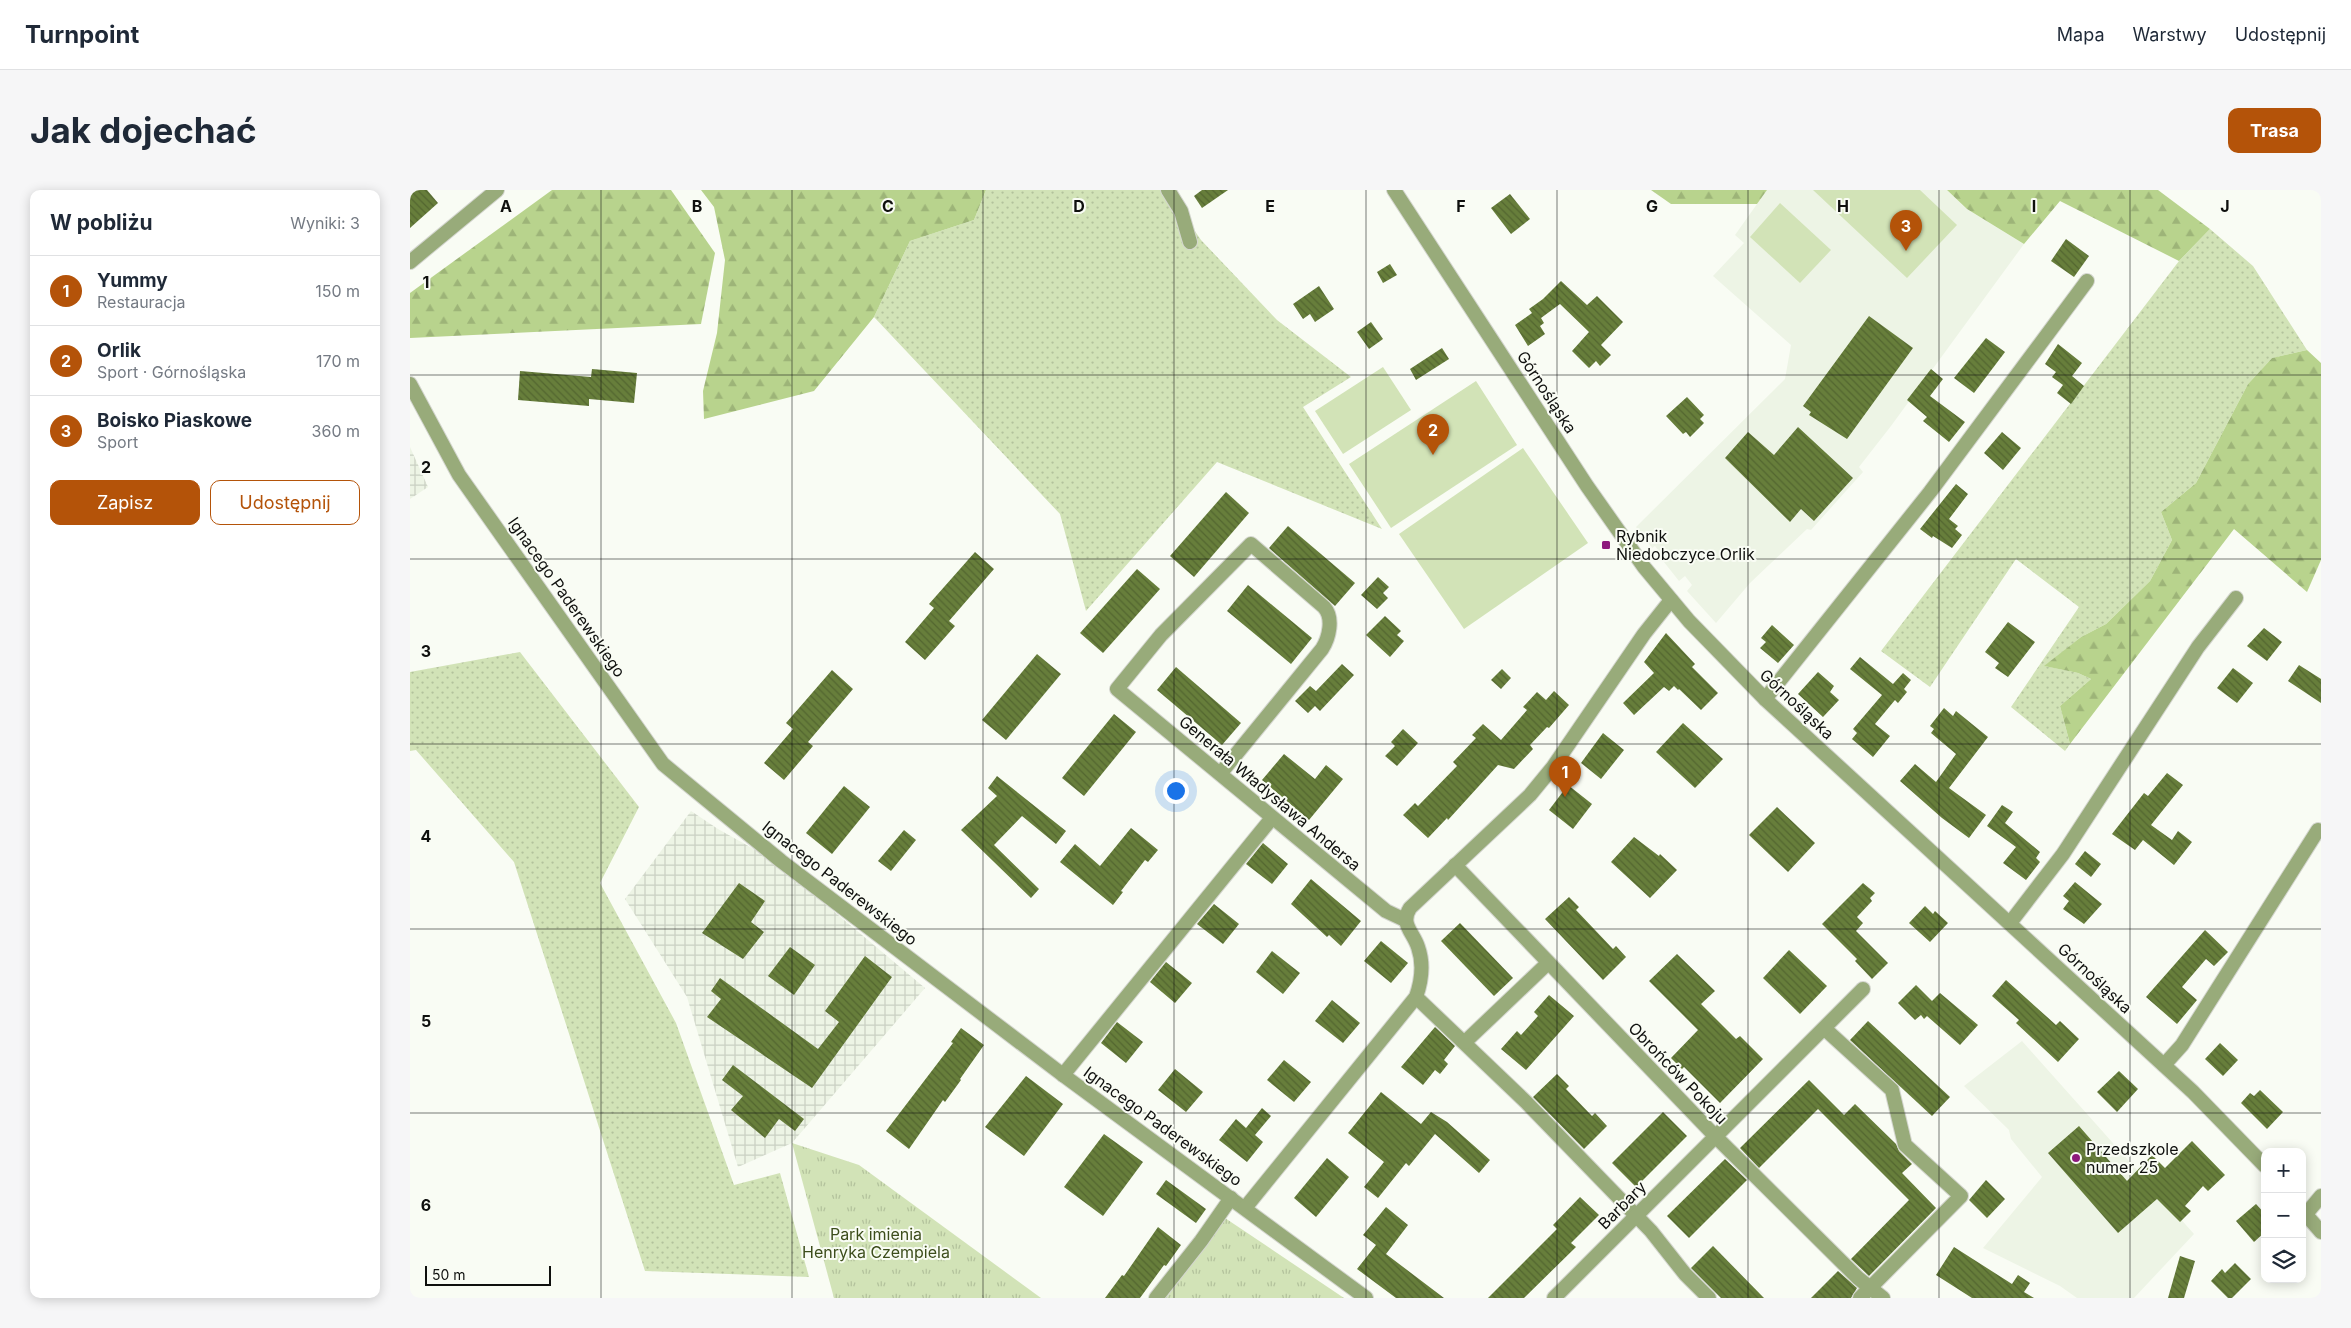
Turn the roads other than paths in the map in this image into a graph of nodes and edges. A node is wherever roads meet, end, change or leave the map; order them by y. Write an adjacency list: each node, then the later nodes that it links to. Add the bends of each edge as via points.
1 (496, 190): 5 (street)
2 (1168, 190): 4 (street, via 1181,211)
3 (1394, 190): 9 (street, Górnośląska, via 1587,486)
4 (1190, 242)
5 (410, 262)
6 (2087, 281): 10 (street, via 1930,492)
7 (410, 384): 23 (street, Ignacego Paderewskiego, via 459,476 663,764 781,861)
8 (2236, 598): 16 (street, via 2198,647 2063,854)
9 (1671, 600): 10 (street, Górnośląska); 14 (street, via 1644,634 1553,768 1524,801)
10 (1765, 699): 16 (street, Górnośląska)
11 (1220, 774): 11 (street, Generała Władysława Andersa, via 1322,650 1330,620 1324,607 1251,544 1161,635 1117,689); 12 (street, Generała Władysława Andersa)
12 (1272, 818): 15 (street, Generała Władysława Andersa, via 1386,911); 23 (street)
13 (2318, 830): 22 (street, via 2182,1045)
14 (1455, 865): 15 (street, via 1414,902); 17 (street, Obrońców Pokoju)
15 (1405, 920): 19 (street, via 1420,956 1421,982)
16 (2010, 923): 22 (street, Górnośląska)
17 (1548, 963): 21 (street); 24 (street, Obrońców Pokoju)
18 (1863, 989): 20 (street, Barbary)
19 (1416, 996): 21 (street); 28 (street)
20 (1824, 1029): 24 (street, Barbary); 33 (street, via 1892,1090 1905,1144 1961,1196)
21 (1465, 1042): 31 (street)
22 (2164, 1065): 25 (street, Górnośląska)
23 (1064, 1075): 27 (street, Ignacego Paderewskiego)
24 (1716, 1137): 31 (street, Barbary); 33 (street, Obrońców Pokoju)
25 (2261, 1162)
26 (2321, 1196): 29 (street)
27 (1231, 1198): 28 (street, Ignacego Paderewskiego); 34 (street)
28 (1245, 1208): 35 (street, Ignacego Paderewskiego)
29 (2306, 1210)
30 (2306, 1214): 32 (street)
31 (1636, 1216): 36 (street, Barbary); 37 (street)
32 (2321, 1232)
33 (1865, 1293): 38 (street, Obrońców Pokoju)
34 (1156, 1298)
35 (1366, 1298)
36 (1554, 1298)
37 (1709, 1298)
38 (1883, 1298)

